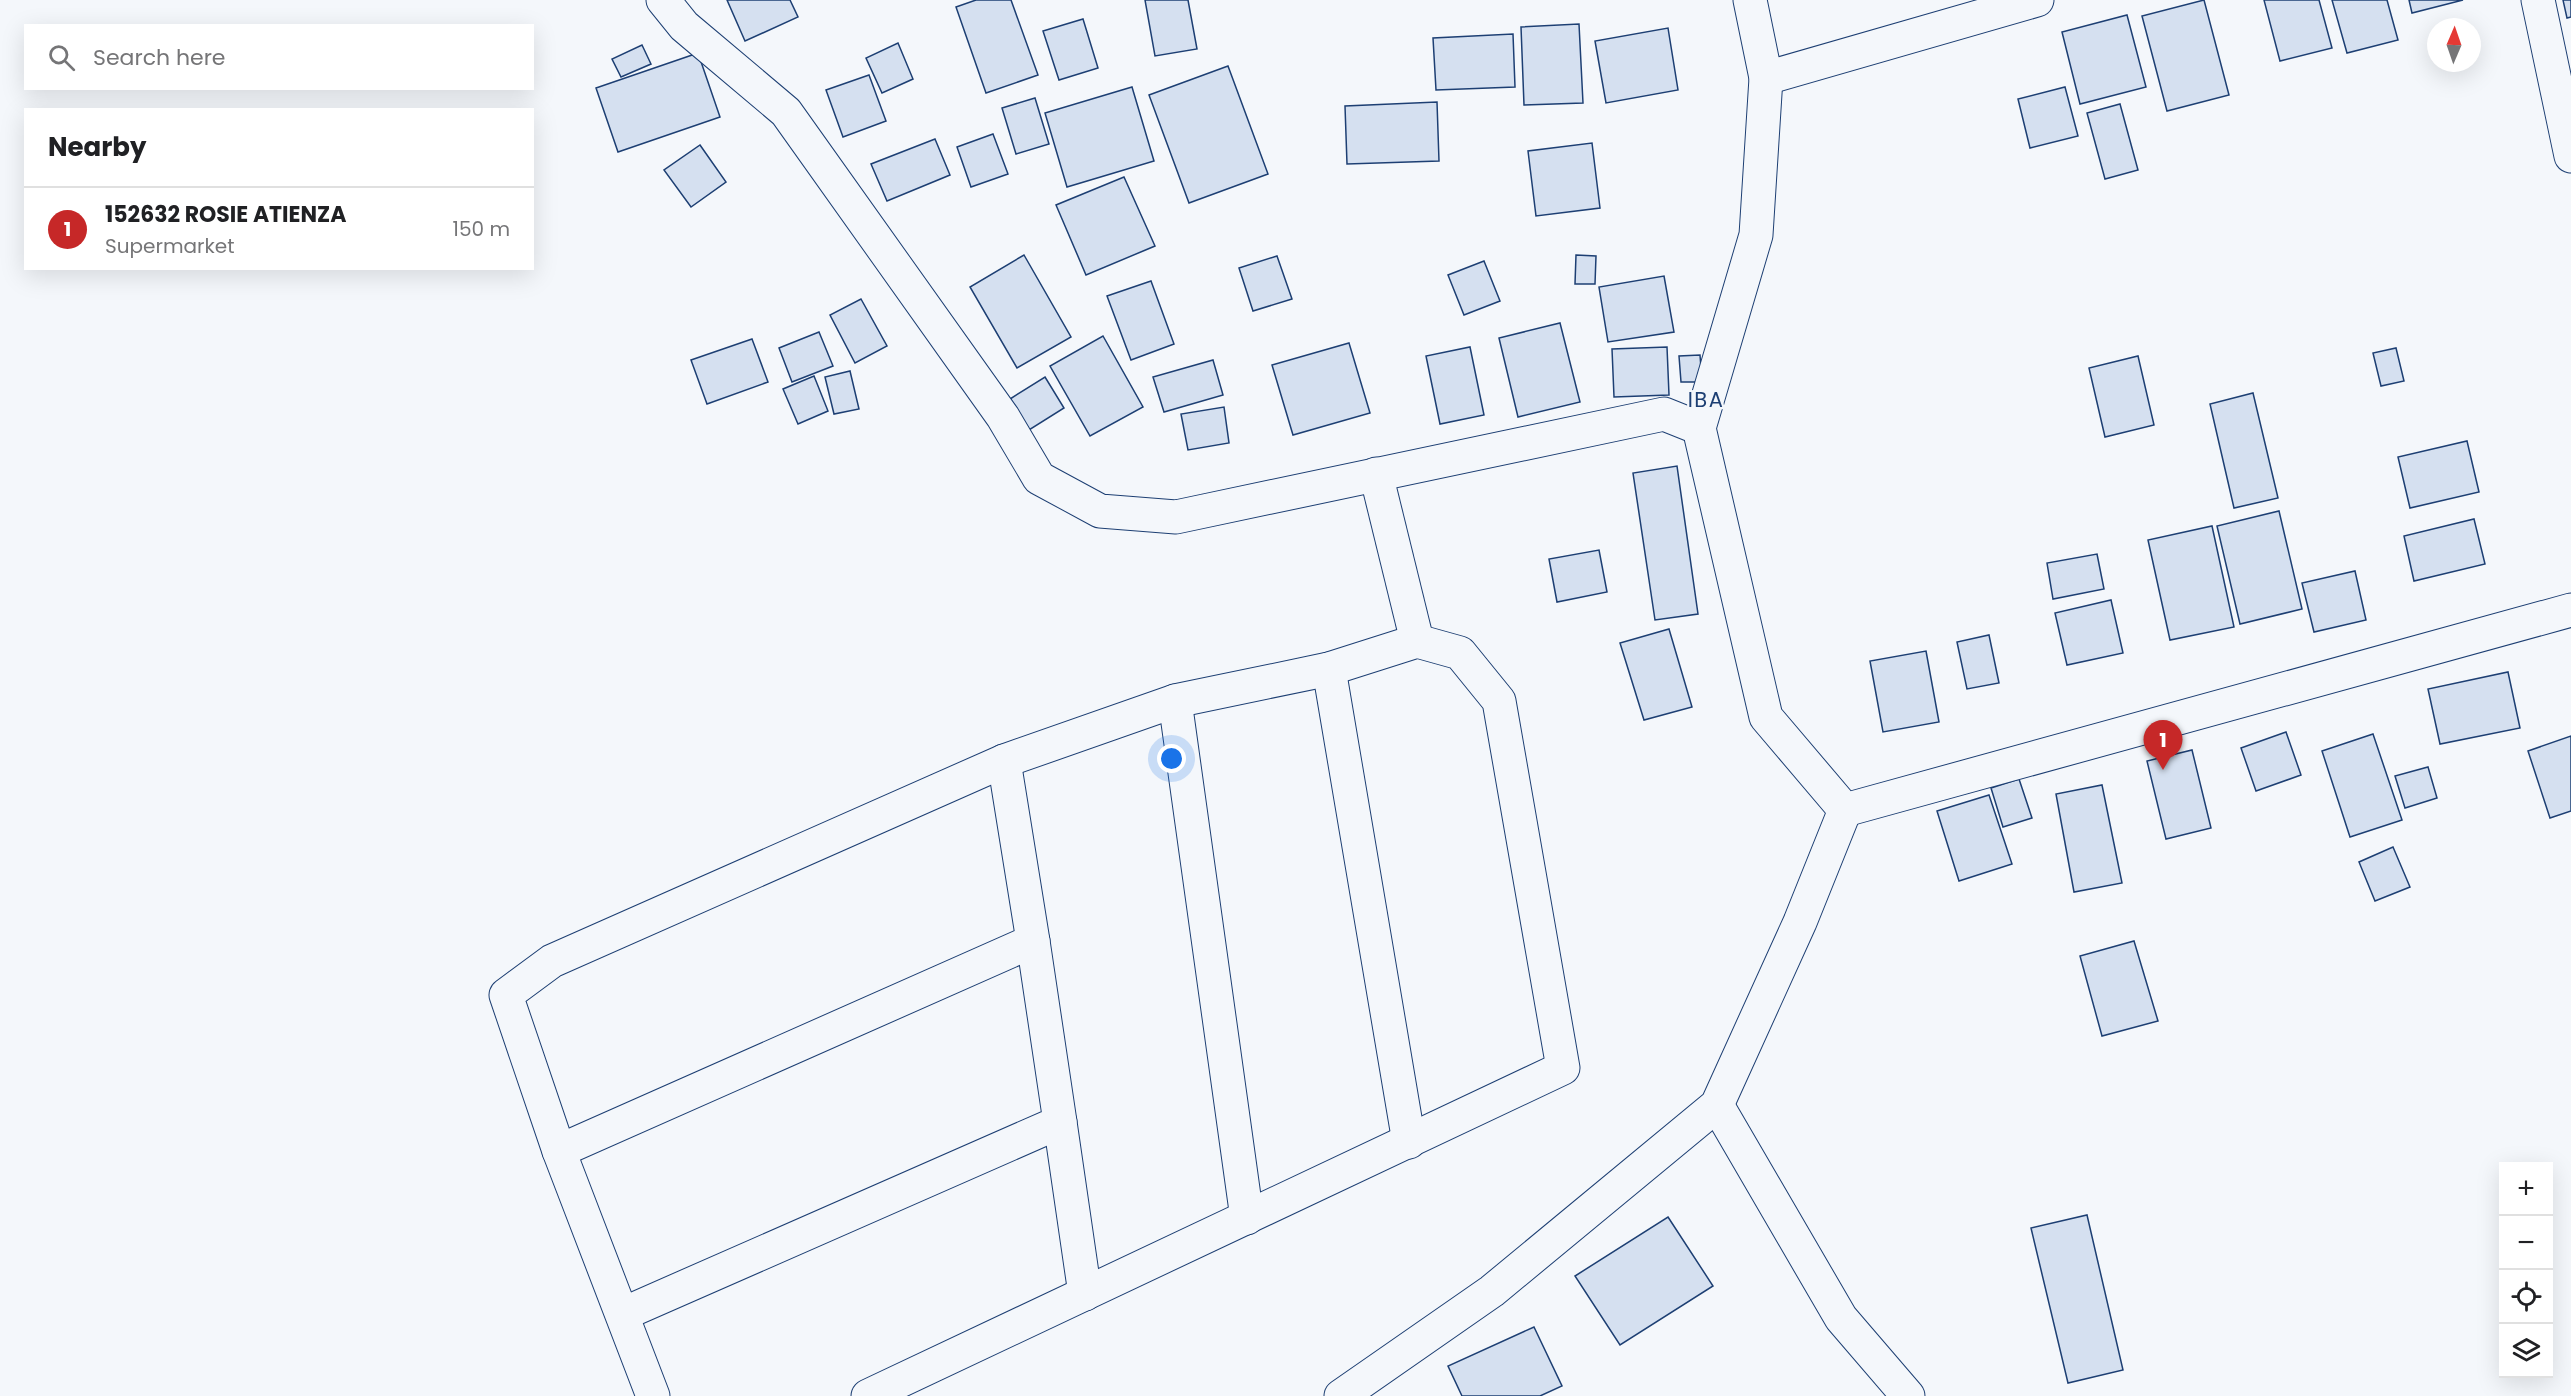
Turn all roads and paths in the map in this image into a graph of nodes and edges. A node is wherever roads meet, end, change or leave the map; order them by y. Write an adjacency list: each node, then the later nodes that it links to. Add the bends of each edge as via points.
1 (663, 0): 8 (street, via 684,26 786,112 1002,417 1039,478 1100,511 1176,517)
2 (1750, 0): 5 (street)
3 (2037, 0): 5 (street)
4 (2538, 0): 6 (street)
5 (1766, 78): 7 (street, via 1756,235)
6 (2571, 156)
7 (1699, 428): 8 (street, via 1664,414); 14 (street, via 1766,717)
8 (1376, 474): 10 (street)
9 (2571, 610): 14 (street)
10 (1417, 641): 11 (street); 18 (street, via 1460,653 1499,700 1563,1068)
11 (1329, 669): 12 (street); 18 (street)
12 (1175, 700): 13 (street); 20 (street)
13 (1004, 761): 15 (street); 19 (street, via 552,961 506,995)
14 (1845, 810): 16 (street)
15 (1033, 942): 17 (street); 19 (street)
16 (1717, 1105): 25 (street, via 1492,1291); 26 (street, via 1841,1318)
17 (1060, 1122): 21 (street); 22 (street)
18 (1408, 1142): 20 (street)
19 (559, 1151): 22 (street)
20 (1247, 1218): 21 (street)
21 (1085, 1294): 24 (street)
22 (623, 1314): 23 (street)
23 (653, 1396)
24 (868, 1396)
25 (1341, 1396)
26 (1908, 1396)

